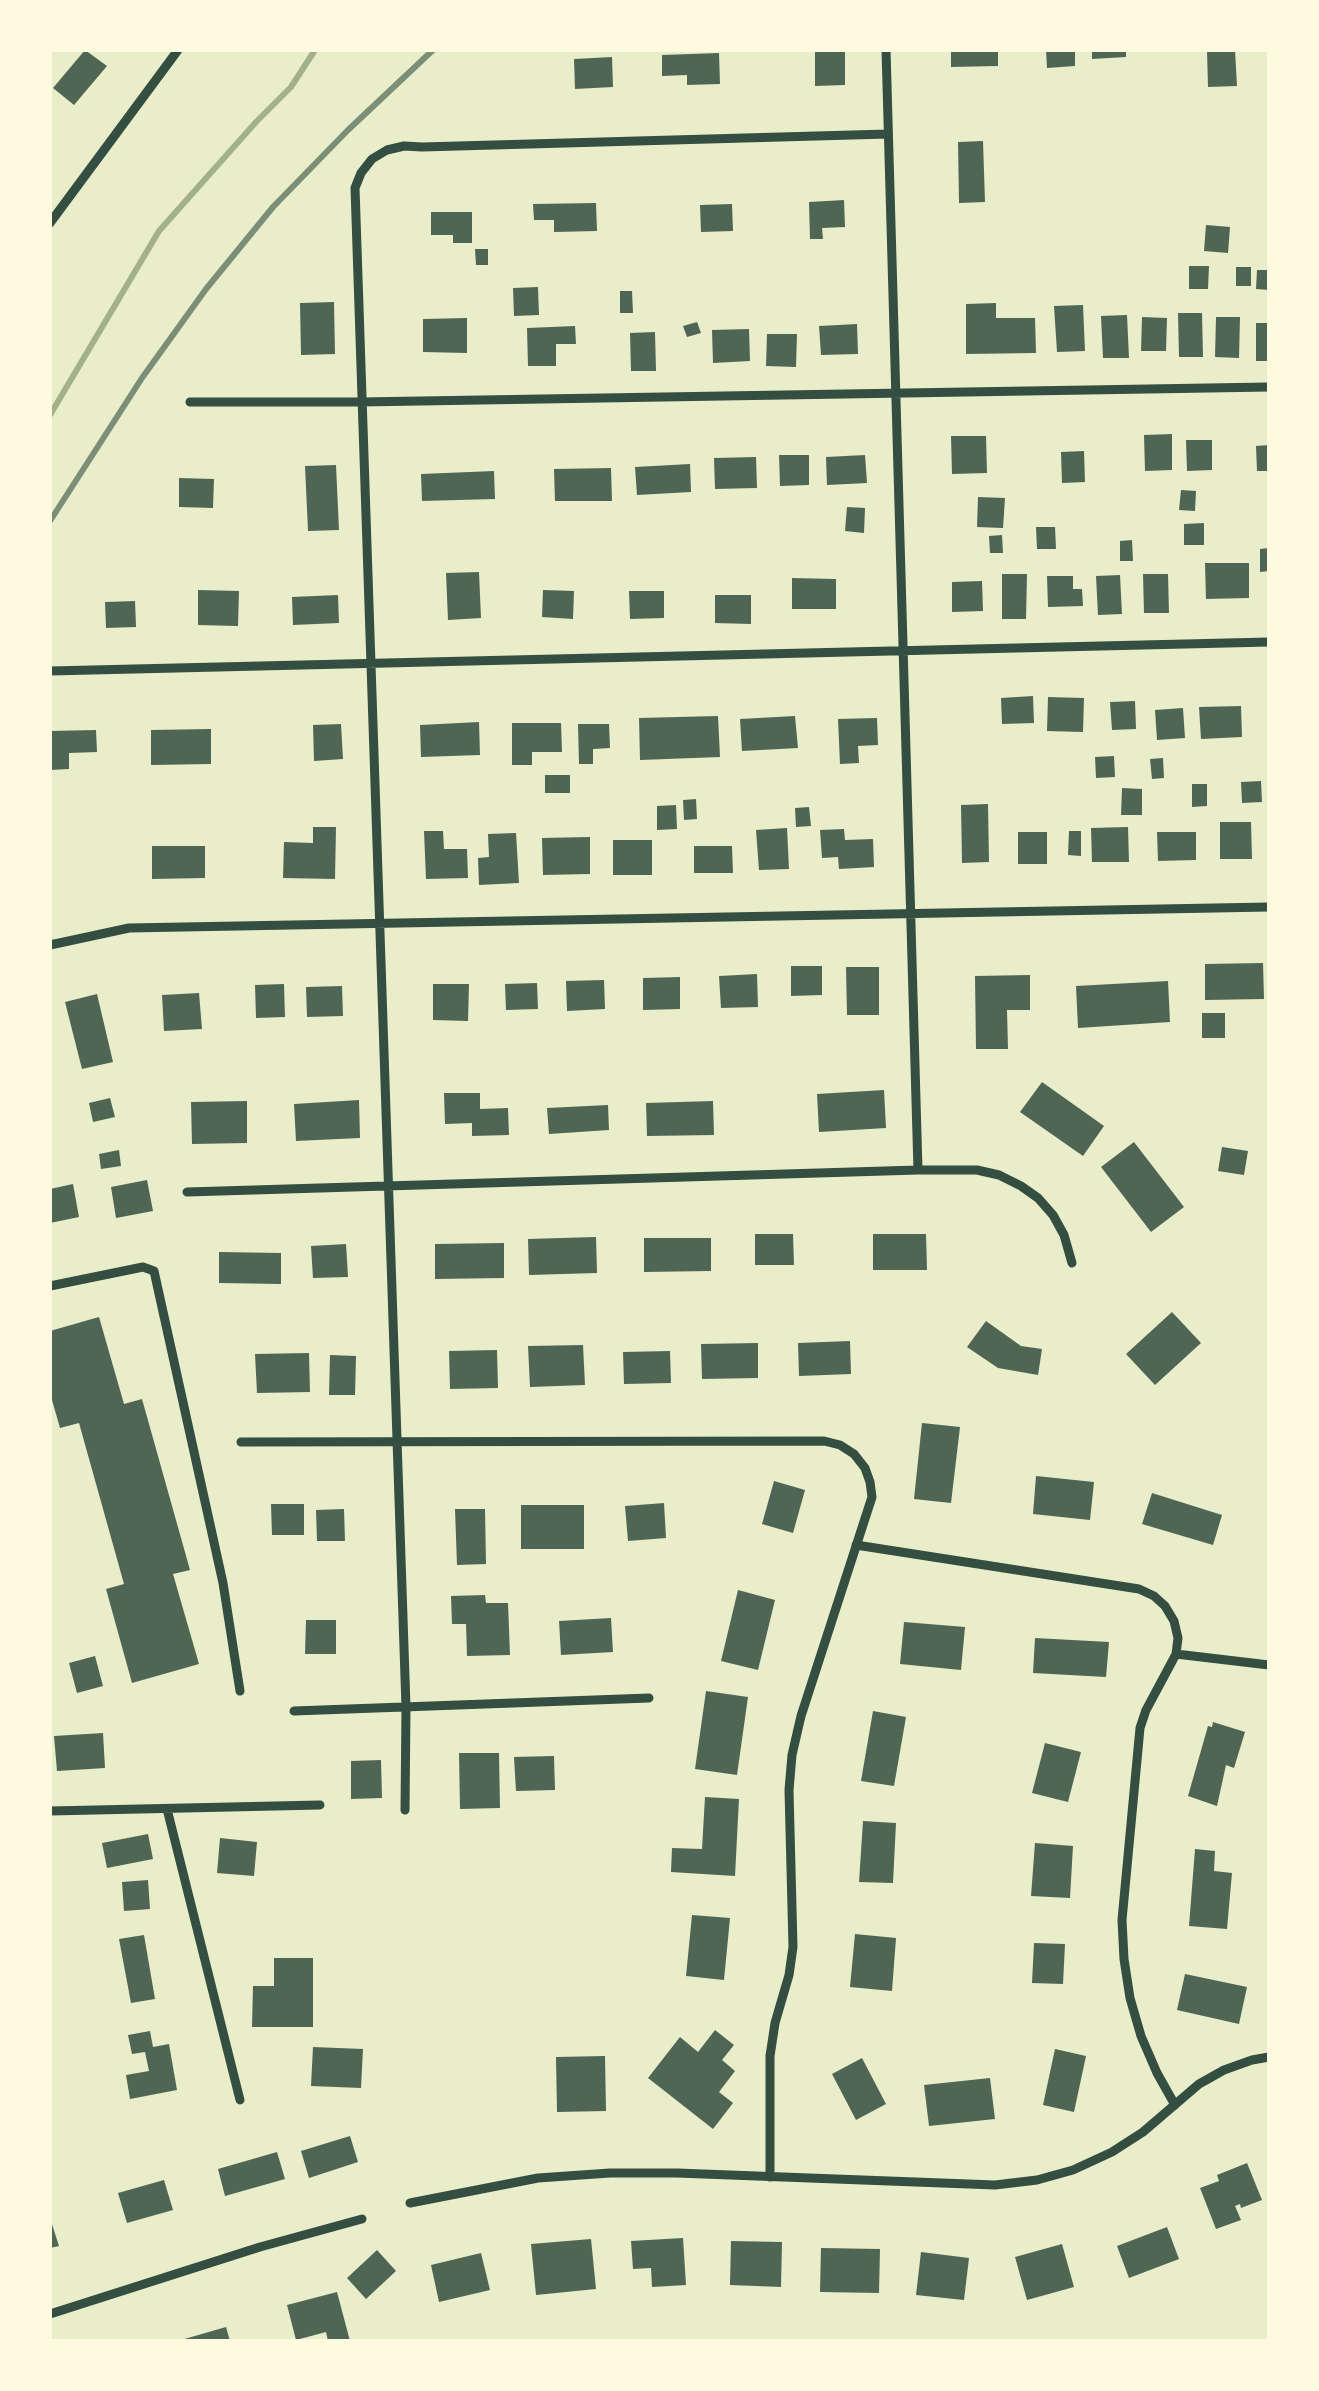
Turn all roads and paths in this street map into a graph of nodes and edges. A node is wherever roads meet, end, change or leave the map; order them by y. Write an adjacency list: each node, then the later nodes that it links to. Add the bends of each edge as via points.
1 (178, 50): 4 (street)
2 (886, 50): 3 (street)
3 (888, 134): 6 (street); 8 (street, via 388,150 361,172 353,202)
4 (50, 224)
5 (1269, 387): 6 (street)
6 (896, 392): 8 (street); 10 (street)
7 (190, 402): 8 (street)
8 (360, 402): 11 (street)
9 (1269, 642): 10 (street)
10 (903, 652): 11 (street); 14 (street)
11 (369, 664): 12 (street); 15 (street)
12 (50, 671)
13 (1269, 908): 14 (street)
14 (910, 913): 15 (street); 17 (street)
15 (378, 923): 16 (street, via 130,928); 18 (street)
16 (50, 946)
17 (918, 1170): 18 (street); 20 (street, via 976,1170 1021,1186 1053,1215)
18 (388, 1186): 19 (street); 23 (street)
19 (187, 1192)
20 (1072, 1263)
21 (50, 1286): 27 (street, via 143,1267 154,1271)
22 (241, 1442): 23 (street)
23 (397, 1444): 24 (street, via 824,1441 854,1454 870,1482 872,1497); 29 (street)
24 (856, 1546): 25 (street, via 1139,1589 1174,1621); 38 (street, via 792,1755 793,1947 770,2056)
25 (1176, 1654): 26 (street); 37 (street, via 1140,1728 1122,1920 1130,1998)
26 (1269, 1664)
27 (240, 1690)
28 (649, 1698): 29 (street)
29 (406, 1707): 30 (street); 33 (street)
30 (294, 1711)
31 (320, 1805): 32 (street)
32 (167, 1809): 34 (street); 36 (street)
33 (405, 1810)
34 (50, 1812)
35 (1269, 2057): 37 (street, via 1224,2070)
36 (240, 2100)
37 (1174, 2105): 38 (street, via 1112,2152 1037,2180 995,2185)
38 (770, 2176): 39 (street, via 538,2178)
39 (410, 2204)
40 (362, 2219): 41 (street)
41 (50, 2314)

